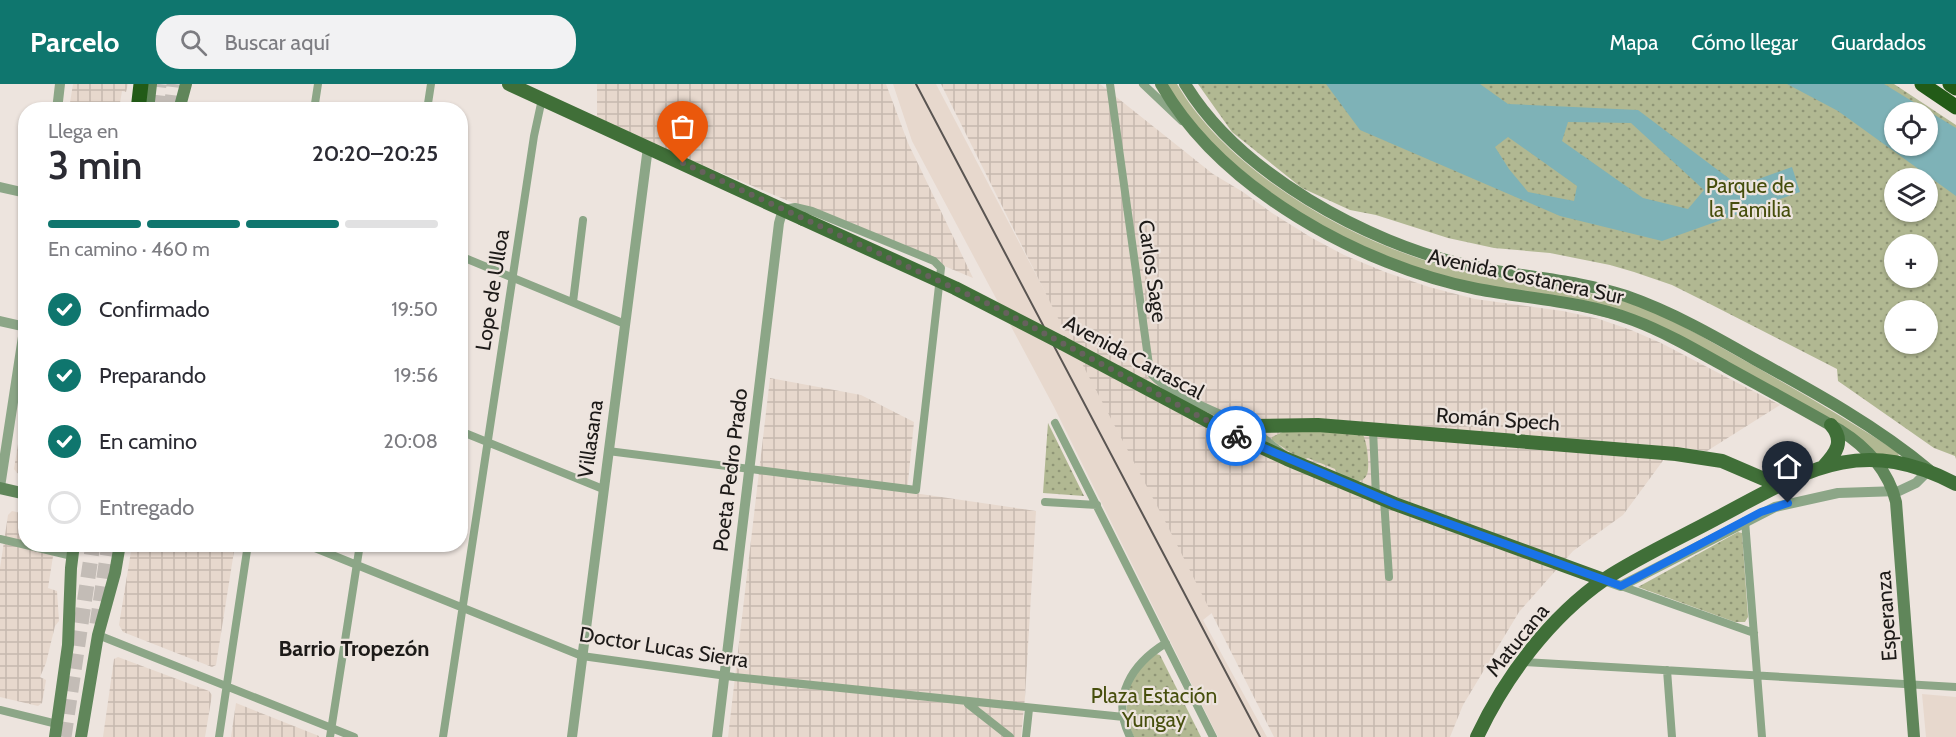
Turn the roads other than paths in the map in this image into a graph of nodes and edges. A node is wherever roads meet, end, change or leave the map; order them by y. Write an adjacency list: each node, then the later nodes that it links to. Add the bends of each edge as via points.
1 (60, 84): 16 (street)
2 (141, 84): 17 (highway)
3 (151, 84): 18 (main road)
4 (187, 84): 19 (main road); 20 (main road)
5 (318, 84): 21 (street)
6 (431, 84): 22 (street)
7 (509, 84): 15 (main road, Avenida Carrascal)
8 (1110, 84): 41 (street, Carlos Sage, via 1149,372 1181,395)
9 (1143, 84): 24 (street)
10 (1161, 84): 24 (main road, Avenida Costanera Sur)
11 (1185, 84): 47 (main road, Avenida Costanera Sur, via 1209,116 1251,157 1299,193 1343,219 1443,259 1596,287 1659,309 1839,407)
12 (1922, 84): 23 (highway)
13 (1950, 84): 14 (highway)
14 (1956, 88)
15 (542, 99): 25 (main road, Avenida Carrascal); 31 (street, Lope de Ulloa)
16 (58, 102)
17 (139, 102)
18 (149, 102)
19 (181, 102)
20 (184, 102)
21 (315, 102)
22 (428, 102)
23 (1956, 107)
24 (1196, 133): 38 (main road, Avenida Costanera Sur, via 1279,205 1361,250 1452,283 1564,301 1634,321 1692,348)
25 (648, 147): 28 (main road, Avenida Carrascal); 35 (street, Villasana)
26 (0, 187): 27 (street)
27 (18, 191)
28 (783, 209): 41 (main road, Avenida Carrascal, bridge, via 993,306 1209,421); 46 (street, Poeta Pedro Prado); 46 (street, via 812,211 934,261 941,268 916,490)
29 (583, 220): 32 (street)
30 (468, 259): 31 (street)
31 (512, 277): 32 (street); 42 (street, Lope de Ulloa)
32 (573, 302): 35 (street)
33 (0, 321): 34 (street)
34 (18, 323)
35 (625, 324): 43 (street, Villasana)
36 (18, 370): 50 (street)
37 (1055, 423): 56 (street)
38 (1831, 425): 44 (main road, Avenida Costanera Sur, via 1851,436); 45 (main road, via 1839,443)
39 (1373, 430): 41 (main road, Román Spech, via 1274,425); 49 (main road, Román Spech, via 1696,456 1733,465); 54 (street)
40 (468, 434): 42 (street)
41 (1254, 434): 54 (main road, Avenida Carrascal, via 1287,459)
42 (487, 442): 51 (street); 69 (street, Lope de Ulloa)
43 (608, 451): 46 (street); 51 (street, Villasana)
44 (1875, 460): 45 (main road, Matucana); 47 (main road, Matucana); 53 (main road, Avenida Costanera Sur)
45 (1824, 466): 49 (main road, Matucana)
46 (750, 468): 76 (street, Poeta Pedro Prado)
47 (1929, 470): 48 (main road, Matucana); 53 (street, via 1912,486)
48 (1956, 484)
49 (1778, 485): 67 (main road, Matucana)
50 (0, 488): 52 (main road)
51 (603, 489): 73 (street, Villasana)
52 (18, 492)
53 (1894, 492): 57 (street, via 1820,496 1774,507); 78 (main road, Esperanza)
54 (1380, 497): 66 (street); 67 (main road, Avenida Carrascal)
55 (1046, 502): 56 (street)
56 (1097, 505): 72 (street)
57 (1745, 521): 68 (street); 70 (street)
58 (0, 539): 59 (street)
59 (18, 542)
60 (73, 552): 85 (main road, via 69,637)
61 (119, 552): 71 (main road)
62 (247, 552): 79 (street)
63 (324, 552): 65 (street, Doctor Lucas Sierra)
64 (359, 552): 65 (street)
65 (357, 566): 69 (street, Doctor Lucas Sierra); 86 (street)
66 (1389, 577)
67 (1604, 580): 68 (street, Avenida Carrascal); 74 (main road, Matucana, via 1576,603)
68 (1621, 586): 70 (street, Avenida Carrascal)
69 (463, 608): 73 (street, Doctor Lucas Sierra); 91 (street, Lope de Ulloa)
70 (1754, 633): 77 (street)
71 (98, 635): 79 (street); 88 (main road)
72 (1166, 643): 84 (street, via 1143,659 1130,677 1124,692); 97 (street)
73 (582, 656): 76 (street, Doctor Lucas Sierra); 92 (street, Villasana)
74 (1522, 662): 75 (street); 98 (main road, Matucana)
75 (1667, 670): 77 (street); 99 (street)
76 (725, 675): 81 (street, Doctor Lucas Sierra); 93 (street, Poeta Pedro Prado)
77 (1756, 675): 78 (street); 100 (street)
78 (1910, 684): 80 (street); 101 (main road, Esperanza)
79 (227, 686): 86 (street); 89 (street)
80 (1956, 687)
81 (965, 702): 82 (street, Doctor Lucas Sierra); 94 (street)
82 (1029, 709): 84 (street, Doctor Lucas Sierra); 95 (street)
83 (0, 710): 85 (street)
84 (1124, 717): 96 (street)
85 (57, 724): 87 (main road)
86 (331, 732): 90 (street)
87 (55, 737)
88 (81, 737)
89 (219, 737)
90 (354, 737)
91 (443, 737)
92 (572, 737)
93 (717, 737)
94 (1010, 737)
95 (1026, 737)
96 (1130, 737)
97 (1213, 737)
98 (1477, 737)
99 (1672, 737)
100 (1762, 737)
101 (1914, 737)

